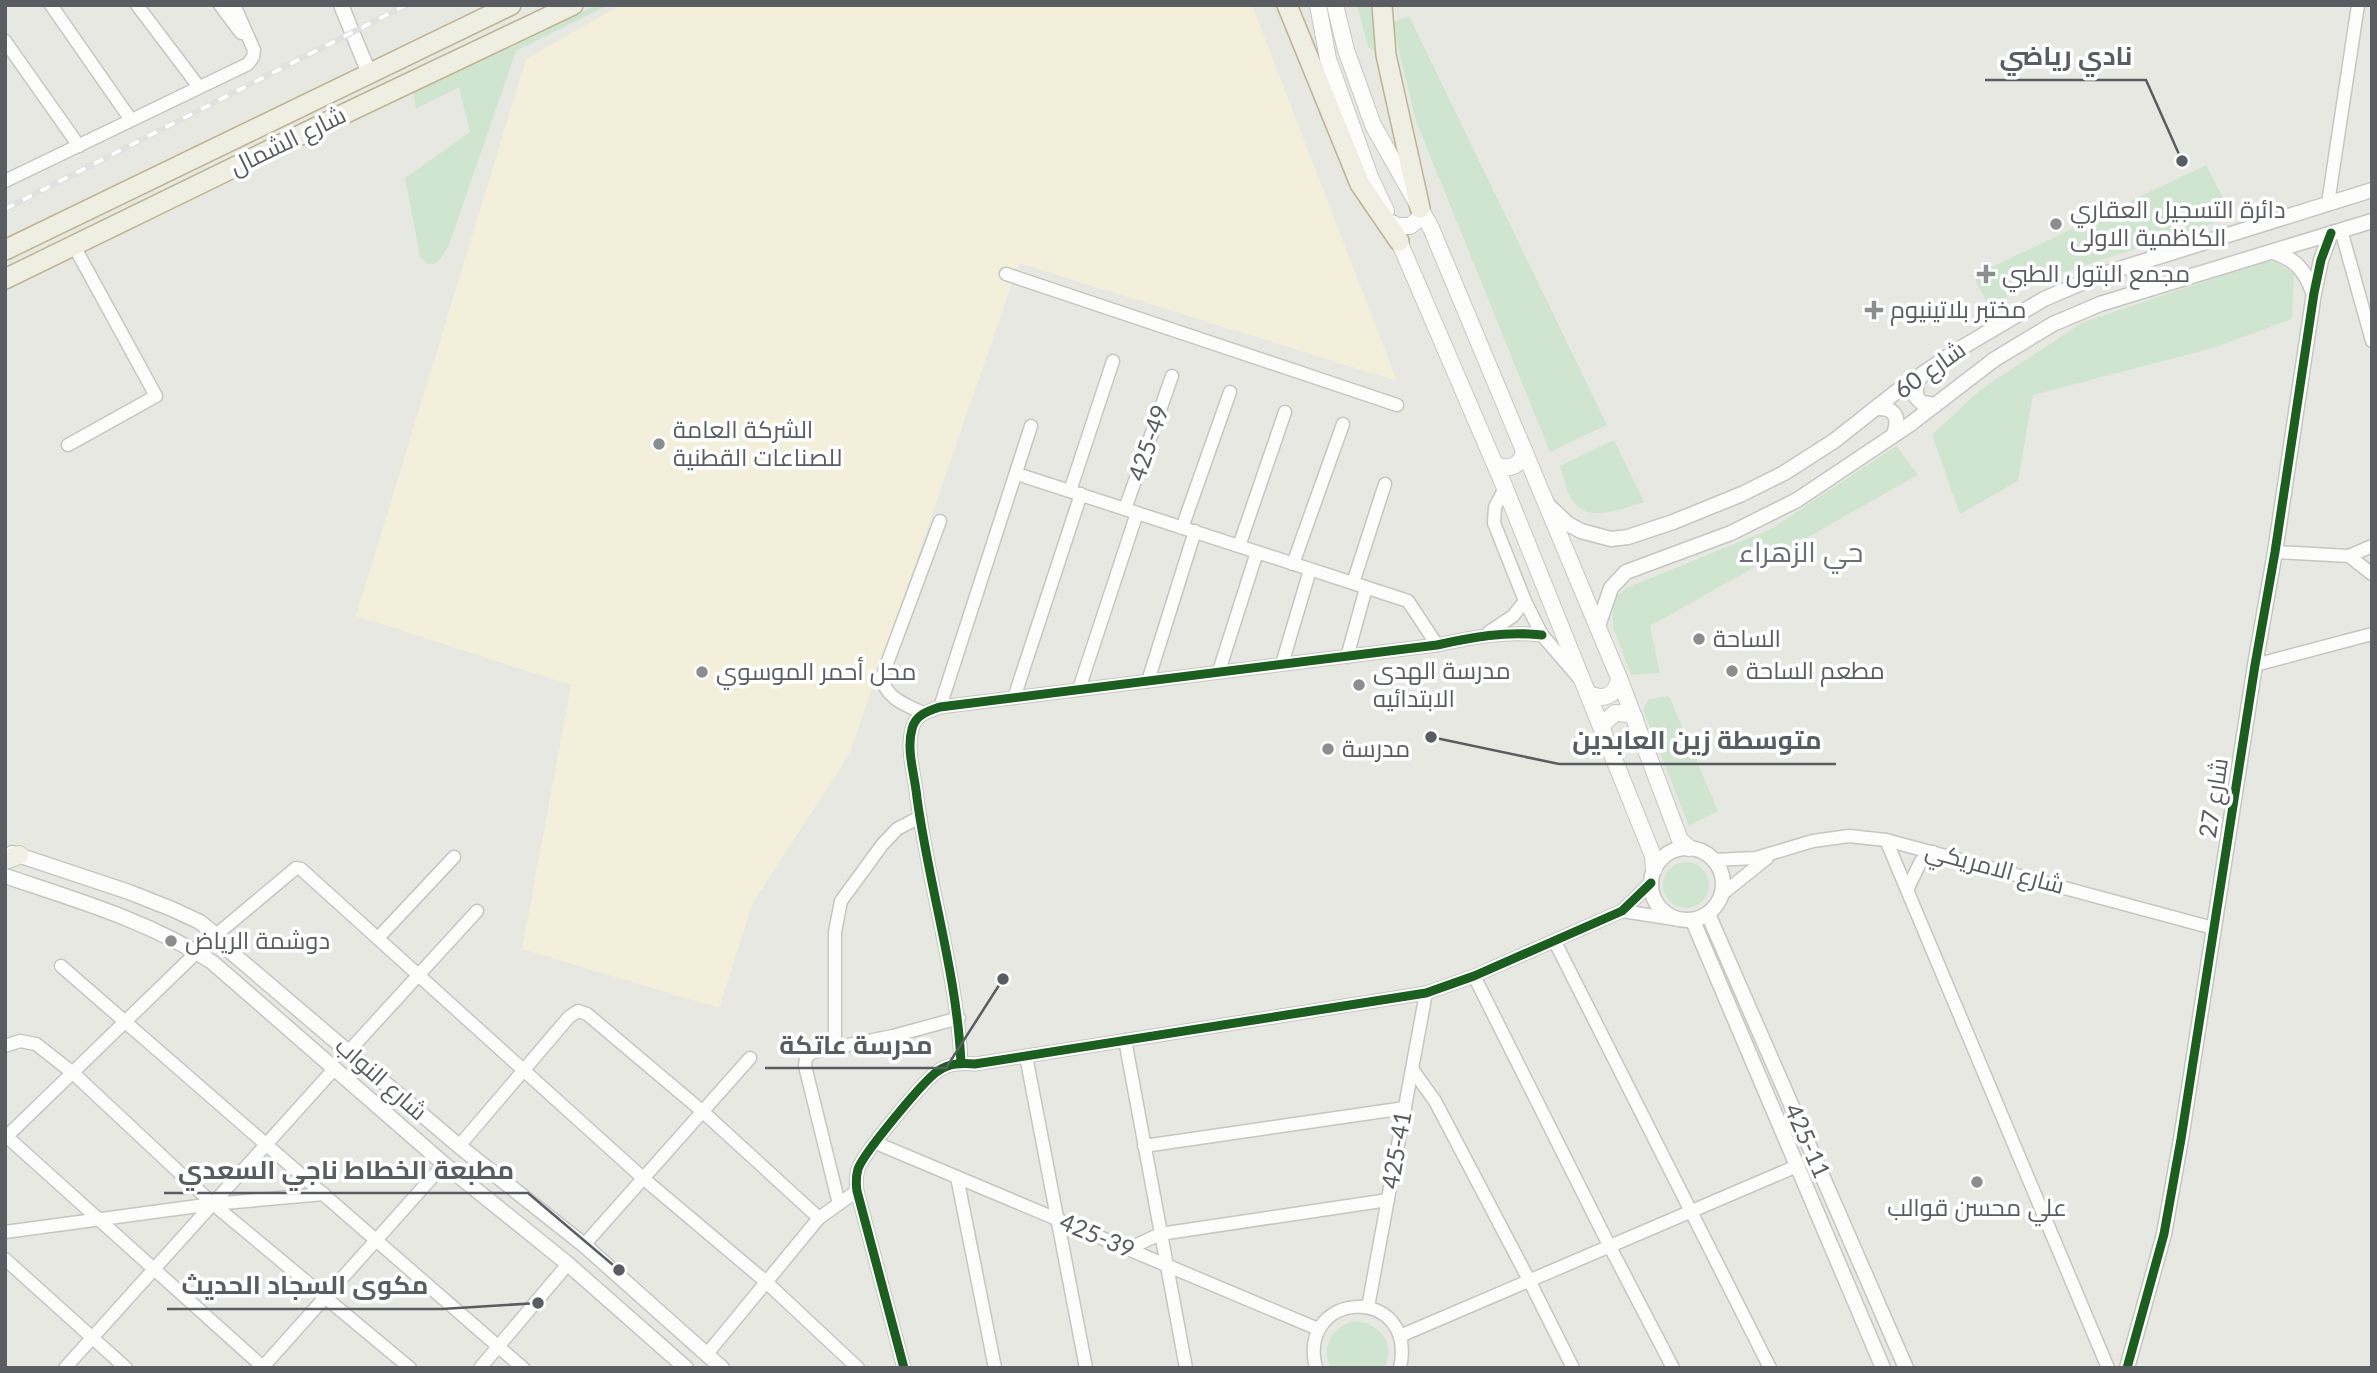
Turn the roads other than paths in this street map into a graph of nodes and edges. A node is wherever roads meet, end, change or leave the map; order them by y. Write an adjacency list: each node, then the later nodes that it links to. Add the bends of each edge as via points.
1 (51, 5): 17 (street)
2 (137, 5): 16 (street)
3 (220, 5): 14 (street)
4 (234, 5): 14 (street)
5 (341, 5): 15 (street)
6 (511, 5): 15 (highway, شارع الشمال)
7 (573, 5): 26 (highway, شارع الشمال)
8 (1287, 5): 24 (highway, via 1360,184)
9 (1318, 5): 24 (main road, via 1328,59)
10 (1335, 5): 22 (main road, via 1373,125)
11 (1382, 5): 22 (highway, via 1386,55)
12 (2358, 5): 21 (street)
13 (5, 41): 18 (street)
14 (254, 50): 16 (street, via 248,64)
15 (369, 74): 27 (highway, شارع الشمال)
16 (199, 87): 17 (street)
17 (131, 120): 18 (street)
18 (79, 145): 19 (street)
19 (5, 181)
20 (2372, 190): 21 (street, شارع 60)
21 (2328, 203): 34 (street, شارع 60, via 2100,275 1998,324)
22 (1420, 210): 24 (main road, via 1420,218); 45 (main road)
23 (2372, 221): 25 (street, شارع 60)
24 (1395, 232): 46 (main road)
25 (2336, 232): 28 (street, شارع 60); 31 (street, شارع 27, via 2321,260); 32 (street)
26 (74, 246): 30 (highway, شارع الشمال); 44 (street, via 156,396)
27 (5, 250)
28 (2272, 252): 31 (street, via 2301,267); 38 (street, شارع 60, via 2100,304 2053,324 1995,359)
29 (1006, 274): 37 (street)
30 (5, 279)
31 (2314, 293): 59 (street, شارع 27)
32 (2372, 341)
33 (1114, 361): 51 (street)
34 (1923, 374): 38 (street, via 1916,383 1916,397); 39 (street, شارع 60)
35 (1172, 376): 53 (street, 425-49)
36 (1230, 392): 55 (street)
37 (1397, 405)
38 (1935, 405): 43 (street, شارع 60)
39 (1876, 408): 43 (street, via 1896,414); 52 (street, شارع 60, via 1784,473 1673,523 1628,537 1611,539 1581,531)
40 (1285, 412): 56 (street)
41 (1343, 424): 61 (street)
42 (1031, 426): 47 (street)
43 (1895, 434): 66 (street, شارع 60, via 1758,521 1626,572 1611,588)
44 (68, 445)
45 (1524, 450): 46 (main road, via 1514,466); 48 (main road)
46 (1496, 465): 50 (main road)
47 (1017, 474): 51 (street); 80 (street)
48 (1535, 476): 50 (main road, via 1516,475); 52 (main road)
49 (1385, 484): 64 (street)
50 (1505, 488): 65 (street, via 1495,507 1494,523); 77 (main road)
51 (1075, 493): 53 (street); 79 (street)
52 (1548, 505): 66 (main road)
53 (1131, 511): 55 (street); 78 (street, 425-49)
54 (940, 521): 81 (street, via 882,677 889,694)
55 (1189, 530): 56 (street); 76 (street)
56 (1239, 546): 58 (street)
57 (2372, 546): 60 (street)
58 (1257, 552): 61 (street); 74 (street)
59 (2275, 552): 60 (street); 73 (street, شارع 27)
60 (2349, 555): 63 (street)
61 (1293, 564): 62 (street)
62 (1310, 570): 64 (street); 72 (street)
63 (2372, 574)
64 (1360, 586): 70 (street, via 1408,601); 71 (street)
65 (1525, 601): 68 (street, via 1506,622); 69 (street)
66 (1598, 626): 75 (main road)
67 (2372, 634): 73 (street)
68 (1482, 635): 69 (street); 70 (street)
69 (1542, 635): 77 (street)
70 (1437, 645): 71 (street)
71 (1347, 657): 72 (street)
72 (1282, 664): 74 (street)
73 (2255, 665): 102 (street, شارع 27)
74 (1219, 671): 76 (street)
75 (1619, 678): 77 (main road, via 1609,696 1602,698); 82 (main road)
76 (1148, 681): 78 (street)
77 (1586, 688): 83 (main road)
78 (1079, 690): 79 (street)
79 (1014, 698): 80 (street)
80 (940, 707): 81 (street)
81 (923, 713): 84 (street, via 913,725 910,741)
82 (1635, 718): 83 (main road, via 1615,713); 86 (main road, via 1680,840)
83 (1602, 728): 93 (main road, via 1653,856)
84 (920, 817): 112 (street); 116 (street, via 897,829 882,845 842,901 835,932)
85 (1886, 840): 87 (street, شارع الامريكي, via 1849,836); 88 (street, شارع الامريكي); 94 (street)
86 (1689, 848): 91 (street); 93 (street, via 1668,853)
87 (1776, 852): 91 (street, شارع الامريكي); 95 (street, شارع الامريكي)
88 (1933, 852): 94 (street, via 1922,861); 102 (street, شارع الامريكي)
89 (10, 855): 96 (street, شارع النواب)
90 (454, 858): 105 (street)
91 (1714, 860): 95 (street, via 1723,883)
92 (5, 876): 103 (street, شارع النواب)
93 (1652, 876): 98 (street); 100 (street, via 1657,905)
94 (1907, 890): 184 (street)
95 (1721, 895): 99 (street)
96 (172, 909): 103 (street); 104 (street, شارع النواب)
97 (477, 911): 109 (street)
98 (1622, 911): 100 (street); 106 (street)
99 (1708, 914): 101 (street); 183 (street, 425-11)
100 (1674, 919): 101 (street)
101 (1693, 920): 133 (street, 425-11)
102 (2213, 928): 185 (street, شارع 27, via 2164,1234)
103 (160, 932): 107 (street, شارع النواب)
104 (216, 935): 105 (street, via 296,868); 117 (street, شارع النواب)
105 (378, 938): 109 (street)
106 (1555, 942): 110 (street); 141 (street)
107 (197, 952): 113 (street); 121 (street, شارع النواب)
108 (61, 966): 113 (street)
109 (420, 975): 117 (street); 122 (street)
110 (1474, 976): 111 (street); 149 (street)
111 (1426, 993): 114 (street); 123 (street, 425-41)
112 (959, 1018): 116 (street); 120 (street)
113 (126, 1022): 124 (street); 129 (street)
114 (1125, 1040): 118 (street); 131 (street)
115 (5, 1046): 124 (street, via 20,1041 36,1044)
116 (835, 1048): 140 (street, via 813,1052 806,1057 805,1066)
117 (349, 1051): 130 (street, شارع النواب)
118 (1026, 1056): 120 (street); 143 (street)
119 (750, 1058): 126 (street)
120 (961, 1063): 128 (street, via 946,1066 920,1087)
121 (335, 1068): 129 (street); 132 (street, شارع النواب)
122 (524, 1069): 126 (street, via 578,1011); 130 (street); 135 (street)
123 (1412, 1069): 125 (street, 425-41); 155 (street, via 1435,1101)
124 (73, 1073): 127 (street); 139 (street)
125 (1405, 1108): 131 (street); 138 (street, 425-41)
126 (702, 1111): 135 (street); 142 (street)
127 (6, 1137): 144 (street)
128 (876, 1143): 134 (street, 425-39); 136 (street, via 859,1168)
129 (266, 1144): 137 (street); 139 (street)
130 (459, 1146): 148 (street, شارع النواب)
131 (1144, 1146): 146 (street)
132 (444, 1164): 147 (street); 152 (street, شارع النواب)
133 (1797, 1166): 141 (street); 182 (street, 425-11)
134 (957, 1177): 143 (street, 425-39); 174 (street)
135 (644, 1179): 148 (street); 156 (street)
136 (857, 1191): 140 (street); 173 (street)
137 (324, 1194): 139 (street); 147 (street)
138 (1388, 1200): 146 (street); 158 (street, 425-41)
139 (213, 1204): 144 (street); 154 (street); 157 (street)
140 (839, 1204): 142 (street)
141 (1690, 1211): 149 (street); 181 (street)
142 (819, 1218): 156 (street)
143 (1058, 1219): 150 (street, 425-39); 175 (street)
144 (101, 1220): 145 (street); 154 (street)
145 (5, 1232)
146 (1160, 1234): 150 (street); 153 (street)
147 (377, 1240): 157 (street); 162 (street)
148 (584, 1245): 163 (street, شارع النواب)
149 (1609, 1245): 155 (street); 180 (street)
150 (1128, 1249): 153 (street, 425-39)
151 (5, 1259): 161 (street)
152 (568, 1264): 162 (street); 170 (street, شارع النواب)
153 (1168, 1266): 159 (street, 425-39); 176 (street)
154 (154, 1269): 161 (street); 164 (street)
155 (1529, 1280): 160 (street); 179 (street)
156 (765, 1281): 163 (street); 172 (street)
157 (326, 1296): 164 (street); 167 (street)
158 (1368, 1307): 159 (street, via 1339,1310); 160 (street, via 1393,1322)
159 (1318, 1329): 177 (street, via 1313,1356)
160 (1400, 1336): 178 (street)
161 (92, 1338): 165 (street); 166 (street)
162 (498, 1346): 168 (street); 169 (street)
163 (707, 1354): 171 (street, شارع النواب)
164 (263, 1367)
165 (65, 1368)
166 (126, 1368)
167 (410, 1368)
168 (480, 1368)
169 (523, 1368)
170 (686, 1368)
171 (722, 1368)
172 (858, 1368)
173 (904, 1368)
174 (995, 1368)
175 (1086, 1368)
176 (1186, 1368)
177 (1316, 1368)
178 (1400, 1368)
179 (1573, 1368)
180 (1673, 1368)
181 (1770, 1368)
182 (1883, 1368)
183 (1906, 1368)
184 (2108, 1368)
185 (2127, 1368)

